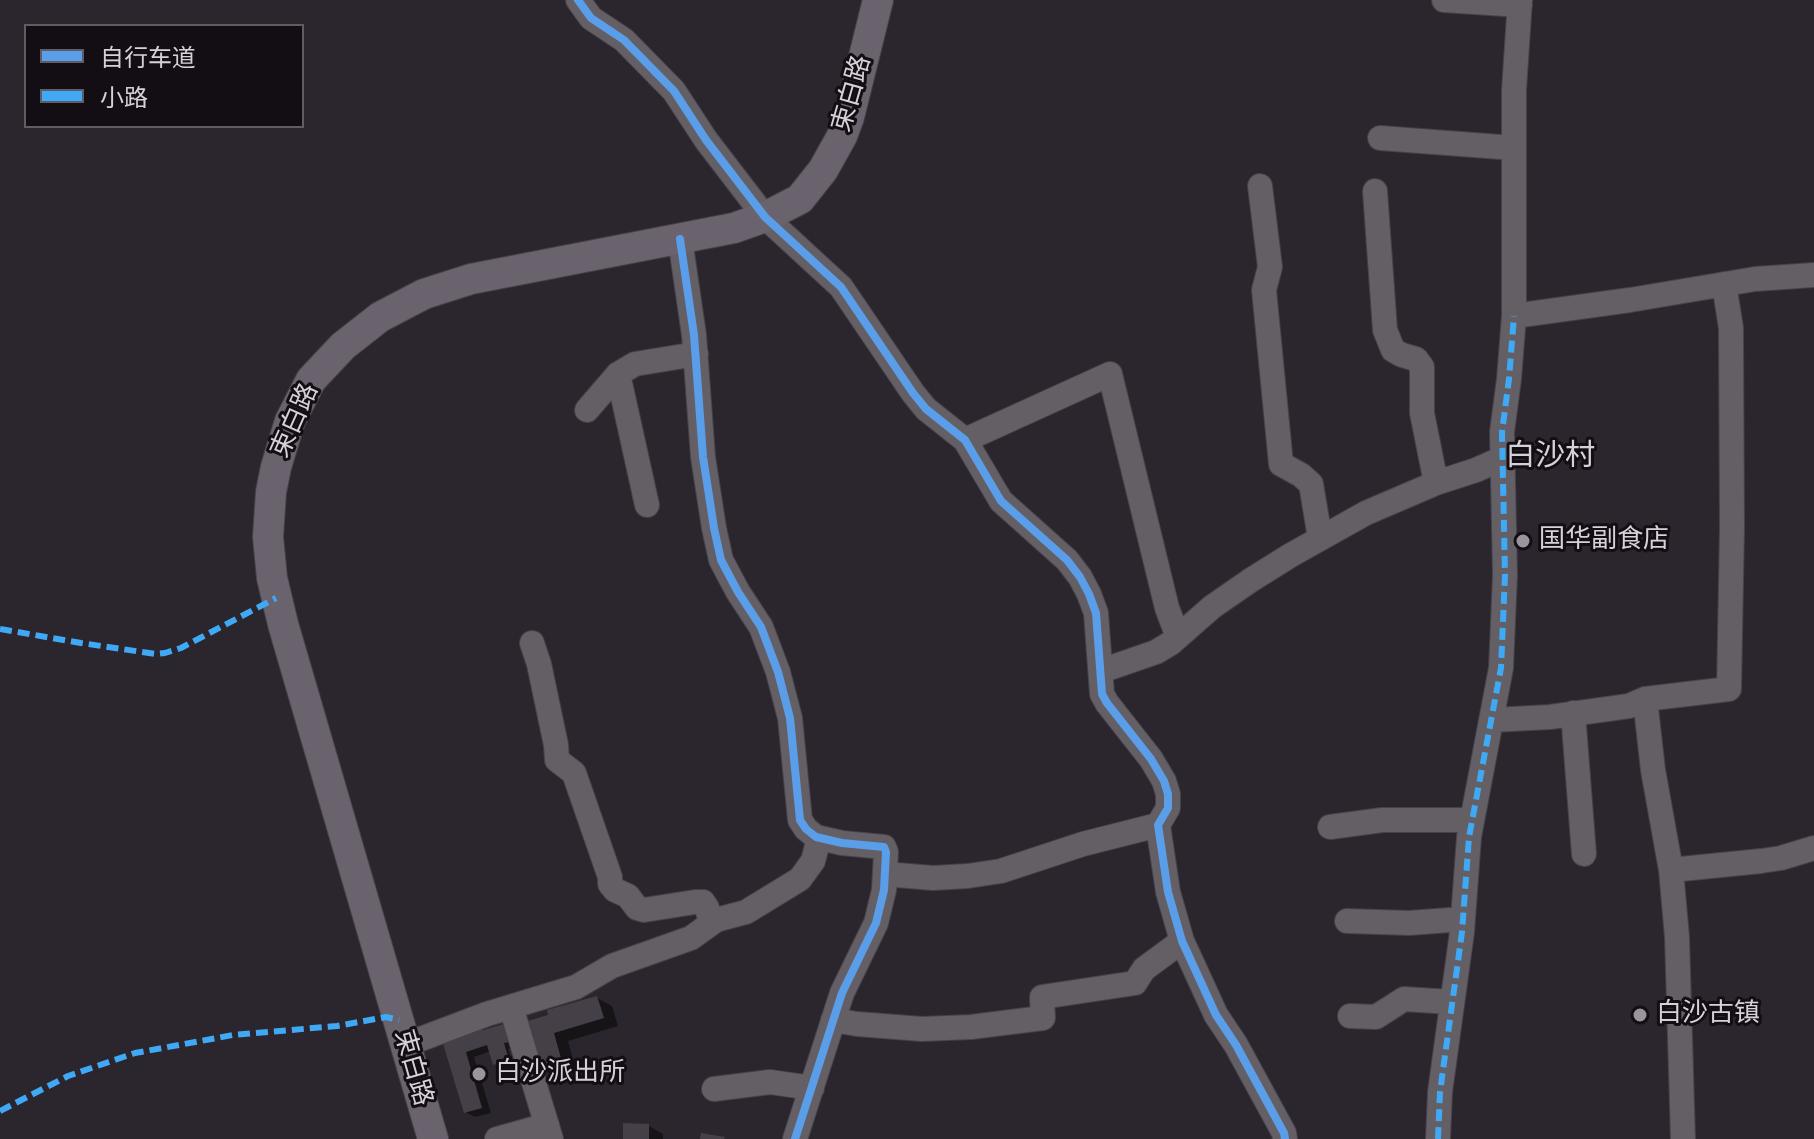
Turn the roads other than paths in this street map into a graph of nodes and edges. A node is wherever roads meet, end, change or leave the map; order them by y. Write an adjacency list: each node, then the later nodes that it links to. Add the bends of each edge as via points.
1 (578, 0): 9 (street, via 591,18 624,40 674,91)
2 (878, 0): 9 (main road, 束白路, via 849,117 833,155 800,199)
3 (1444, 0): 4 (street)
4 (1520, 2): 6 (street)
5 (1380, 138): 6 (street)
6 (1514, 148): 13 (street)
7 (1260, 186): 21 (street, via 1281,464 1311,484)
8 (1375, 191): 19 (street, via 1385,330 1393,350 1422,367 1422,413)
9 (765, 217): 10 (main road, 束白路); 17 (street, via 841,287 913,393)
10 (680, 239): 14 (street); 44 (main road, 束白路, via 471,279 402,305 361,331 311,380 282,442 268,517 272,578)
11 (1814, 275): 12 (street)
12 (1724, 284): 13 (street); 25 (street, via 1731,328 1729,689)
13 (1514, 316): 18 (street)
14 (696, 354): 15 (street, via 635,364); 31 (street, via 708,495 721,560 770,649 790,718 800,820)
15 (618, 374): 16 (street); 20 (street)
16 (587, 410)
17 (965, 440): 22 (street, via 1110,374); 24 (street, via 1001,501 1080,577 1096,613)
18 (1501, 459): 19 (street); 27 (street, via 1505,575 1501,668)
19 (1436, 483): 21 (street)
20 (647, 505)
21 (1320, 538): 22 (street, via 1212,607)
22 (1178, 637): 24 (street, via 1156,652)
23 (532, 643): 38 (street, via 557,760 574,773 610,884 644,910 703,902)
24 (1101, 671): 29 (street, via 1107,703 1164,781 1168,808)
25 (1645, 699): 26 (street); 34 (street)
26 (1573, 713): 27 (street); 33 (street)
27 (1492, 720): 28 (street)
28 (1472, 820): 30 (street, via 1382,820); 36 (street)
29 (1158, 825): 35 (street, via 1001,871 933,878); 39 (street)
30 (1330, 827)
31 (819, 838): 35 (street, via 884,847); 38 (street, via 813,861 800,879 746,912)
32 (1814, 848): 34 (street, via 1781,858)
33 (1584, 854)
34 (1671, 870): 53 (street)
35 (885, 874): 43 (street, via 876,923)
36 (1463, 919): 37 (street); 40 (street)
37 (1347, 921)
38 (711, 923): 41 (street, via 697,935 612,966 576,987)
39 (1182, 941): 43 (street, via 1144,969 1135,983 1042,997 1043,1018 922,1029); 51 (street)
40 (1451, 1002): 42 (street, via 1404,999 1376,1017); 52 (street)
41 (511, 1007): 44 (street); 47 (street)
42 (1350, 1016)
43 (833, 1020): 45 (street)
44 (405, 1045): 48 (main road, 束白路)
45 (812, 1088): 46 (street, via 770,1082); 50 (street)
46 (714, 1089)
47 (549, 1132): 49 (street)
48 (433, 1139)
49 (497, 1139)
50 (795, 1139)
51 (1285, 1139)
52 (1438, 1139)
53 (1683, 1139)

